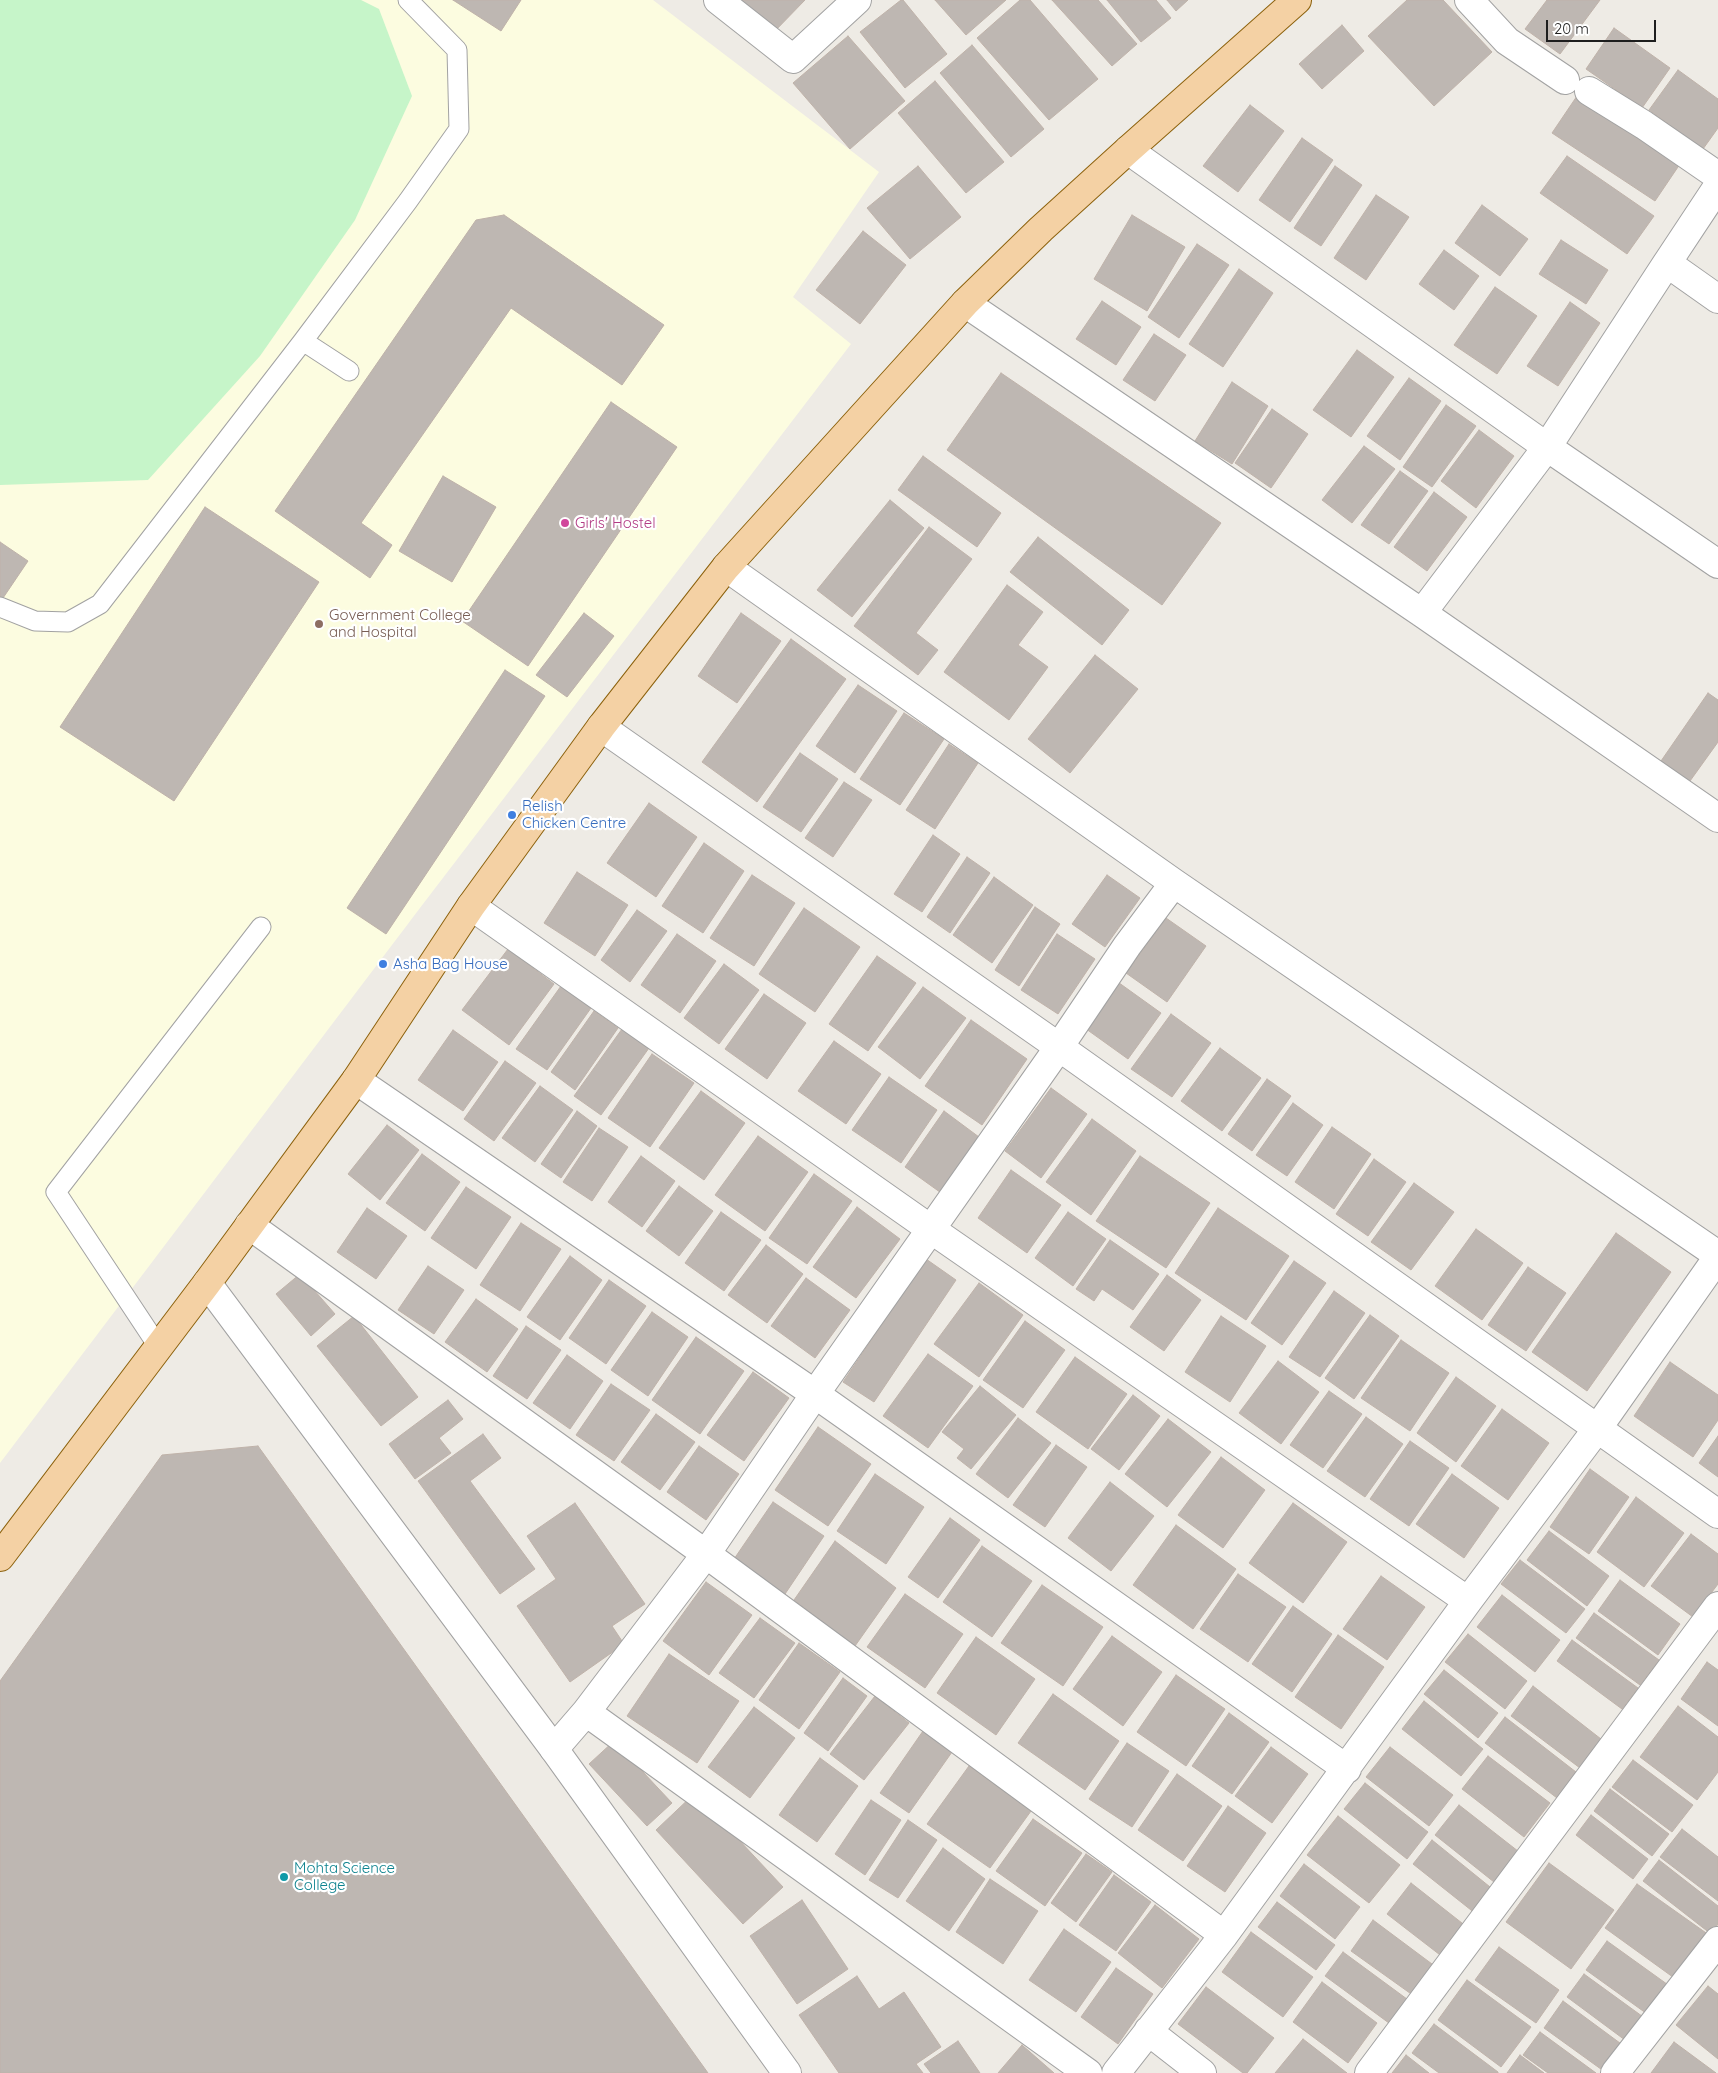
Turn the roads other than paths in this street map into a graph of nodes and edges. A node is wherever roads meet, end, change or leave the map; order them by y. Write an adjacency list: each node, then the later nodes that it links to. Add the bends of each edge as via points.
1 (408, 0): 14 (lane, via 457,50 459,129)
2 (718, 0): 3 (street, via 793,59)
3 (857, 0)
4 (1297, 0): 8 (main road)
5 (1469, 0): 6 (street, via 1507,42)
6 (1565, 80)
7 (1589, 91): 9 (street)
8 (1128, 150): 13 (main road); 16 (street)
9 (1718, 176)
10 (1718, 186): 11 (street)
11 (1667, 263): 12 (street); 16 (street)
12 (1718, 299)
13 (965, 303): 18 (main road); 20 (street)
14 (303, 341): 15 (lane); 19 (lane, via 100,604 68,622 35,621)
15 (349, 371)
16 (1547, 446): 17 (street); 20 (street)
17 (1718, 564)
18 (726, 567): 21 (main road); 23 (street)
19 (0, 607)
20 (1422, 612): 22 (street)
21 (601, 728): 24 (main road); 26 (street)
22 (1718, 818)
23 (1174, 883): 26 (street); 30 (street)
24 (471, 906): 27 (main road); 29 (street)
25 (261, 927): 32 (lane, via 56,1192)
26 (1059, 1047): 29 (street); 34 (street)
27 (356, 1080): 28 (main road); 33 (street)
28 (249, 1225): 31 (main road); 36 (street)
29 (932, 1230): 33 (street); 38 (street)
30 (1718, 1256): 34 (street)
31 (207, 1283): 32 (main road); 41 (street)
32 (158, 1346): 37 (main road)
33 (815, 1394): 36 (street); 42 (street)
34 (1597, 1429): 35 (street); 38 (street)
35 (1718, 1514)
36 (706, 1554): 40 (street); 43 (street)
37 (0, 1557)
38 (1468, 1601): 42 (street)
39 (1718, 1606): 50 (street)
40 (586, 1712): 41 (street); 47 (street)
41 (554, 1749): 46 (street)
42 (1347, 1769): 43 (street)
43 (1224, 1935): 45 (street)
44 (1718, 1941): 51 (street)
45 (1148, 2031): 48 (street); 49 (street)
46 (787, 2073)
47 (1088, 2073)
48 (1116, 2073)
49 (1202, 2073)
50 (1369, 2073)
51 (1615, 2073)

